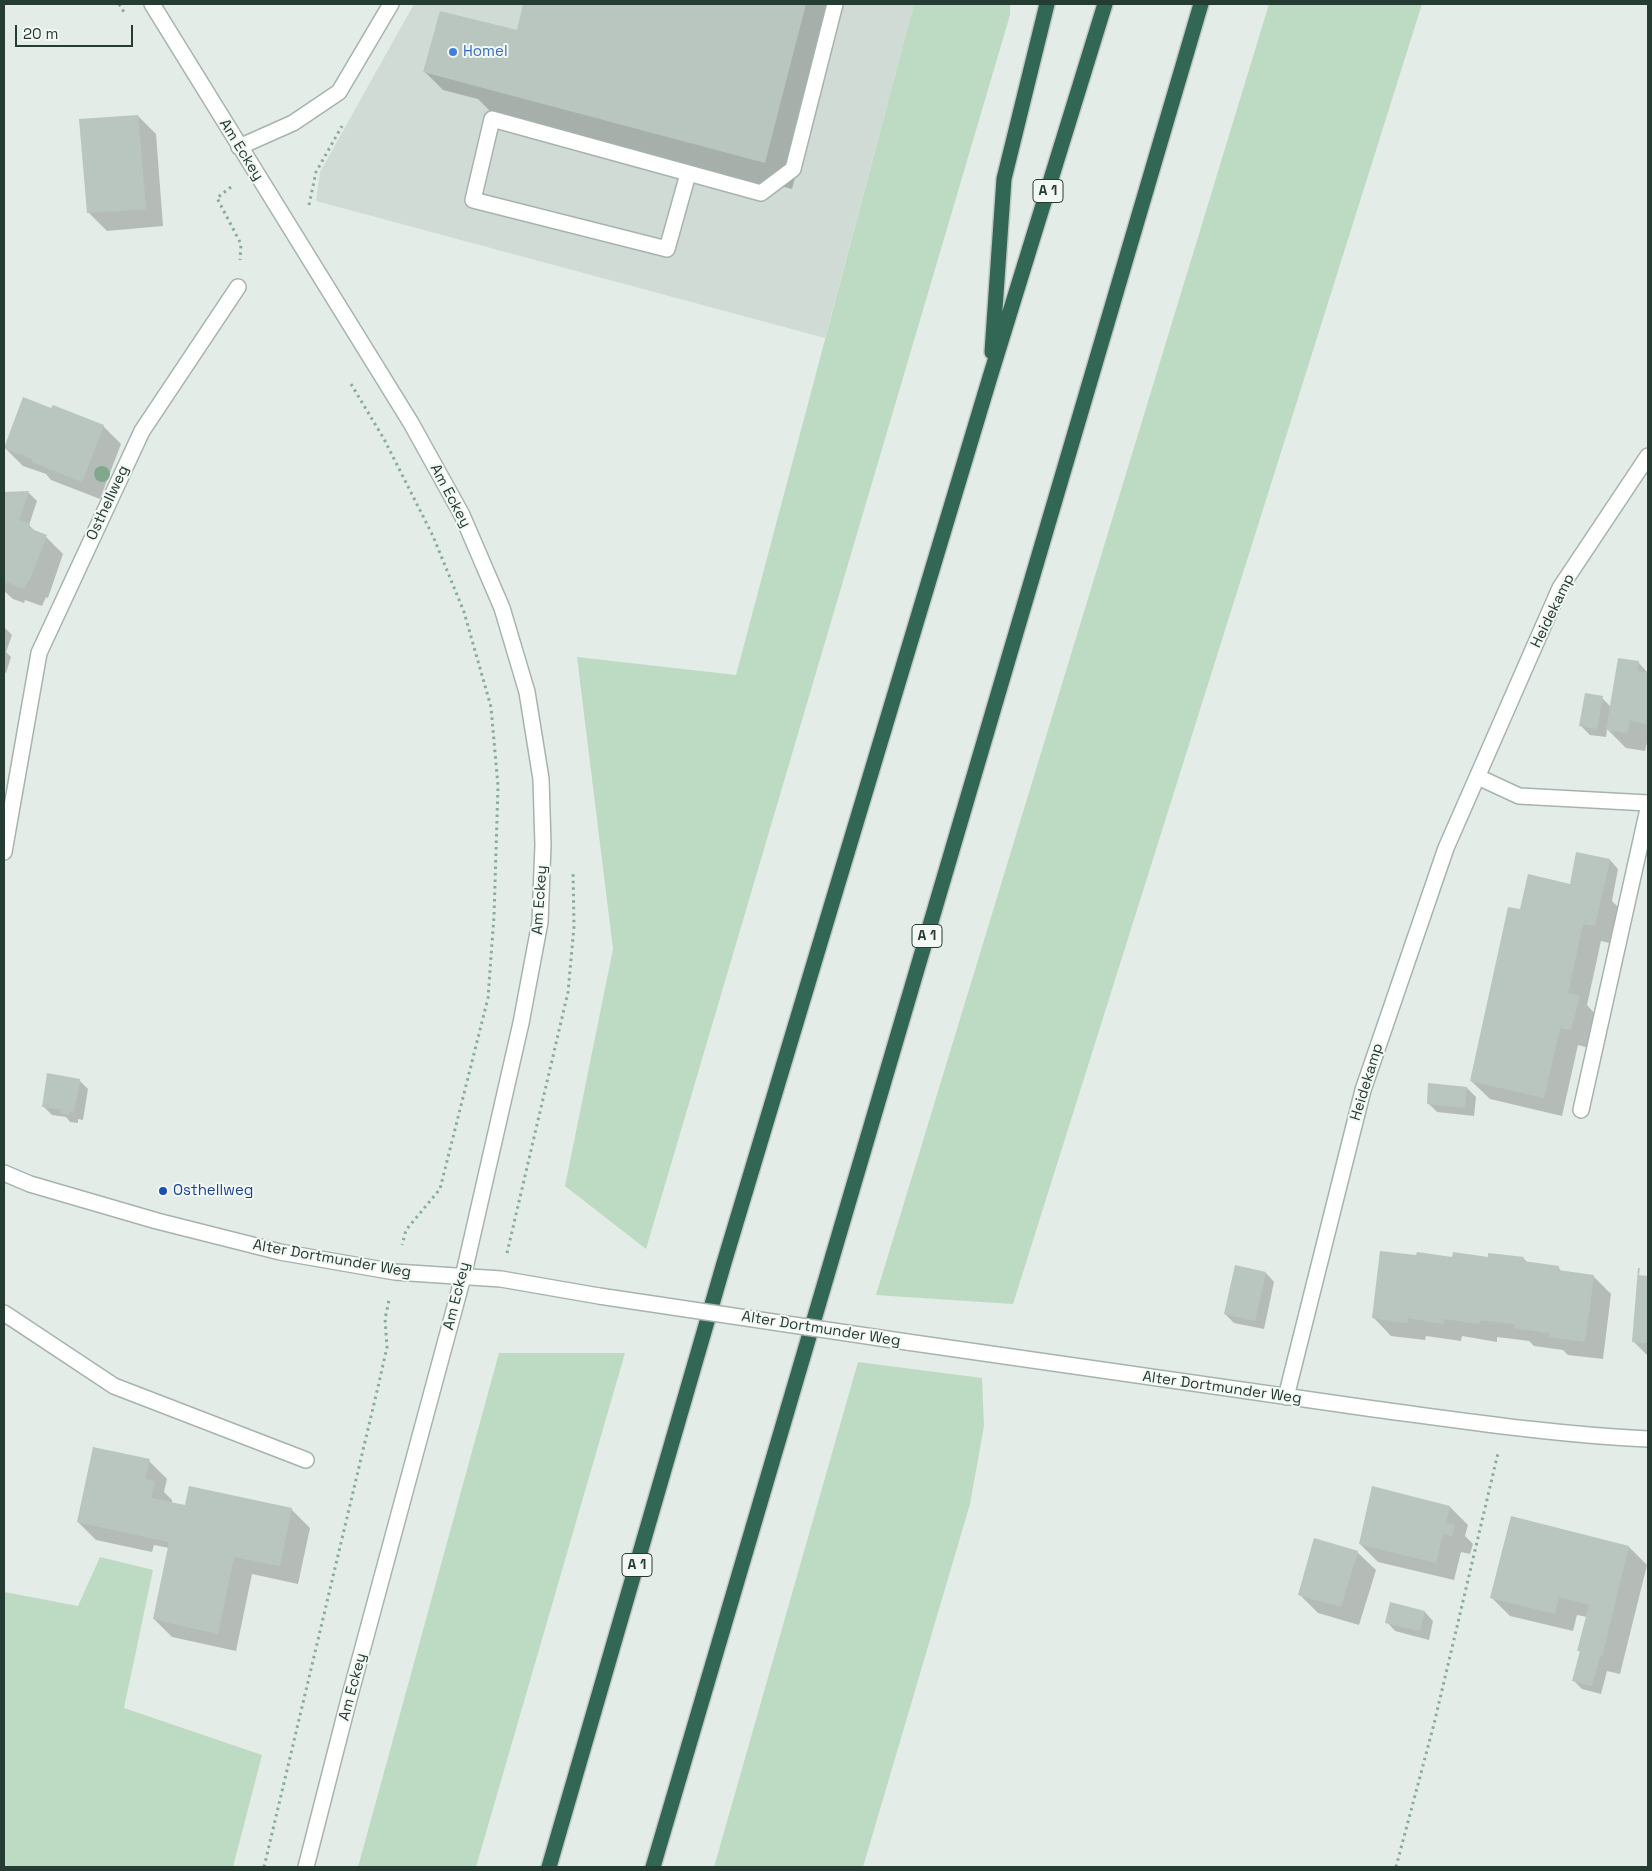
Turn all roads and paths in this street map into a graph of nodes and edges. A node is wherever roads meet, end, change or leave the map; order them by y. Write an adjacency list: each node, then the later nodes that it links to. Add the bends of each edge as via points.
1 (119, 4): 8 (path)
2 (152, 4): 10 (street, Am Eckey)
3 (391, 4): 10 (street, via 339,92 292,122)
4 (835, 4): 11 (street, via 793,169 762,193)
5 (1047, 4): 17 (highway, via 1004,179)
6 (1105, 4): 17 (highway, A 1)
7 (1202, 4): 38 (highway, A 1)
8 (129, 20)
9 (345, 120): 15 (path, via 316,172)
10 (239, 147): 28 (street, Am Eckey, via 411,423 462,514 502,608 527,692 541,779 540,922 521,1023)
11 (688, 174): 11 (street, via 667,249 473,200 492,118)
12 (227, 179): 13 (path)
13 (232, 187): 14 (path); 16 (path, via 217,198 241,244)
14 (237, 195)
15 (308, 211)
16 (238, 287): 23 (street, Osthellweg, via 142,431 39,653)
17 (990, 377): 37 (highway, A 1, via 724,1263)
18 (348, 380): 27 (path, via 384,439 433,536 464,612 491,707 498,786 488,998 440,1189 406,1230)
19 (1648, 456): 20 (street, Heidekamp, via 1560,588)
20 (1478, 777): 21 (street, via 1519,796); 31 (street, Heidekamp, via 1446,848 1363,1090)
21 (1648, 803)
22 (1648, 809): 25 (street)
23 (4, 852)
24 (573, 868): 29 (path, via 574,927 568,992)
25 (1581, 1110)
26 (4, 1173): 27 (street, Alter Dortmunder Weg, via 30,1184 157,1221 280,1252)
27 (395, 1272): 28 (street, Alter Dortmunder Weg); 35 (path, via 385,1319 387,1347)
28 (463, 1277): 29 (street, Alter Dortmunder Weg); 36 (street, Am Eckey)
29 (501, 1279): 31 (street, Alter Dortmunder Weg, bridge)
30 (4, 1313): 34 (street, via 114,1386)
31 (1286, 1397): 32 (street, Alter Dortmunder Weg)
32 (1505, 1426): 33 (street, Alter Dortmunder Weg); 39 (path)
33 (1648, 1439)
34 (306, 1460)
35 (264, 1867)
36 (306, 1867)
37 (550, 1867)
38 (653, 1867)
39 (1396, 1867)

